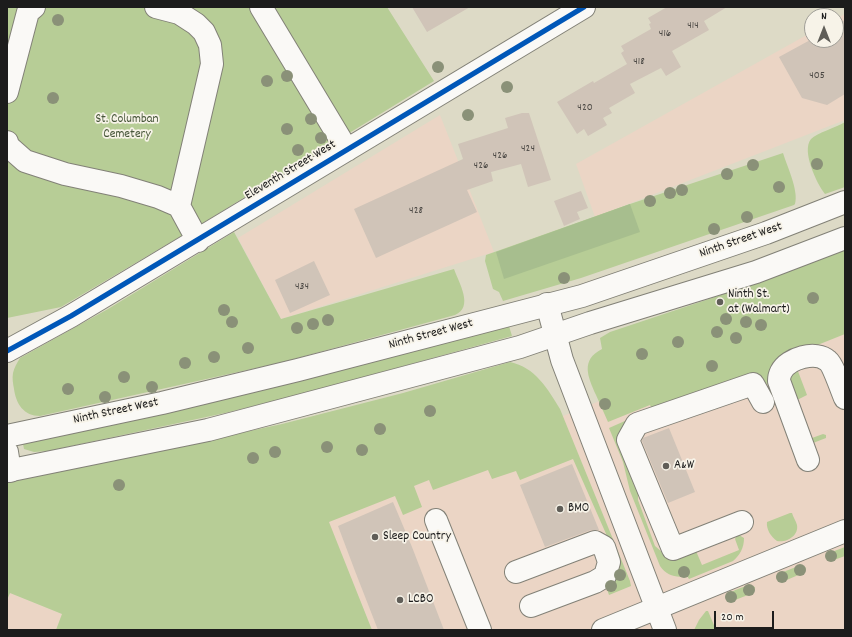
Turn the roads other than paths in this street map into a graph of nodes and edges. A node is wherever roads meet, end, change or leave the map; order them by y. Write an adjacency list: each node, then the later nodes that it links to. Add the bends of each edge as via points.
1 (156, 7): 9 (main road, via 179,12 204,32 210,45 212,64)
2 (260, 7): 7 (main road)
3 (584, 7): 7 (main road, Eleventh Street West)
4 (29, 9): 5 (main road)
5 (7, 92)
6 (7, 142): 9 (main road, via 25,162 121,186)
7 (347, 150): 11 (main road, Eleventh Street West)
8 (845, 202): 12 (main road, Ninth Street West, via 766,233 582,296)
9 (179, 206): 11 (main road)
10 (845, 238): 13 (main road, via 756,272)
11 (198, 241): 14 (main road, Eleventh Street West, via 71,316)
12 (547, 304): 13 (main road); 17 (main road, Ninth Street West, via 298,370 162,403)
13 (555, 335): 19 (main road, via 520,348 208,430); 25 (main road)
14 (7, 350)
15 (845, 398): 18 (main road, via 829,361 820,356 809,355 788,364 781,372 779,381)
16 (763, 402): 21 (main road, via 752,384 637,424 628,440 673,549)
17 (7, 436)
18 (808, 460)
19 (8, 465)
20 (436, 520): 26 (main road)
21 (742, 522)
22 (845, 532): 25 (main road)
23 (516, 572): 24 (main road, via 595,542 604,547 609,562 605,576)
24 (531, 606)
25 (656, 608): 27 (main road); 28 (main road)
26 (480, 630)
27 (603, 630)
28 (665, 630)

